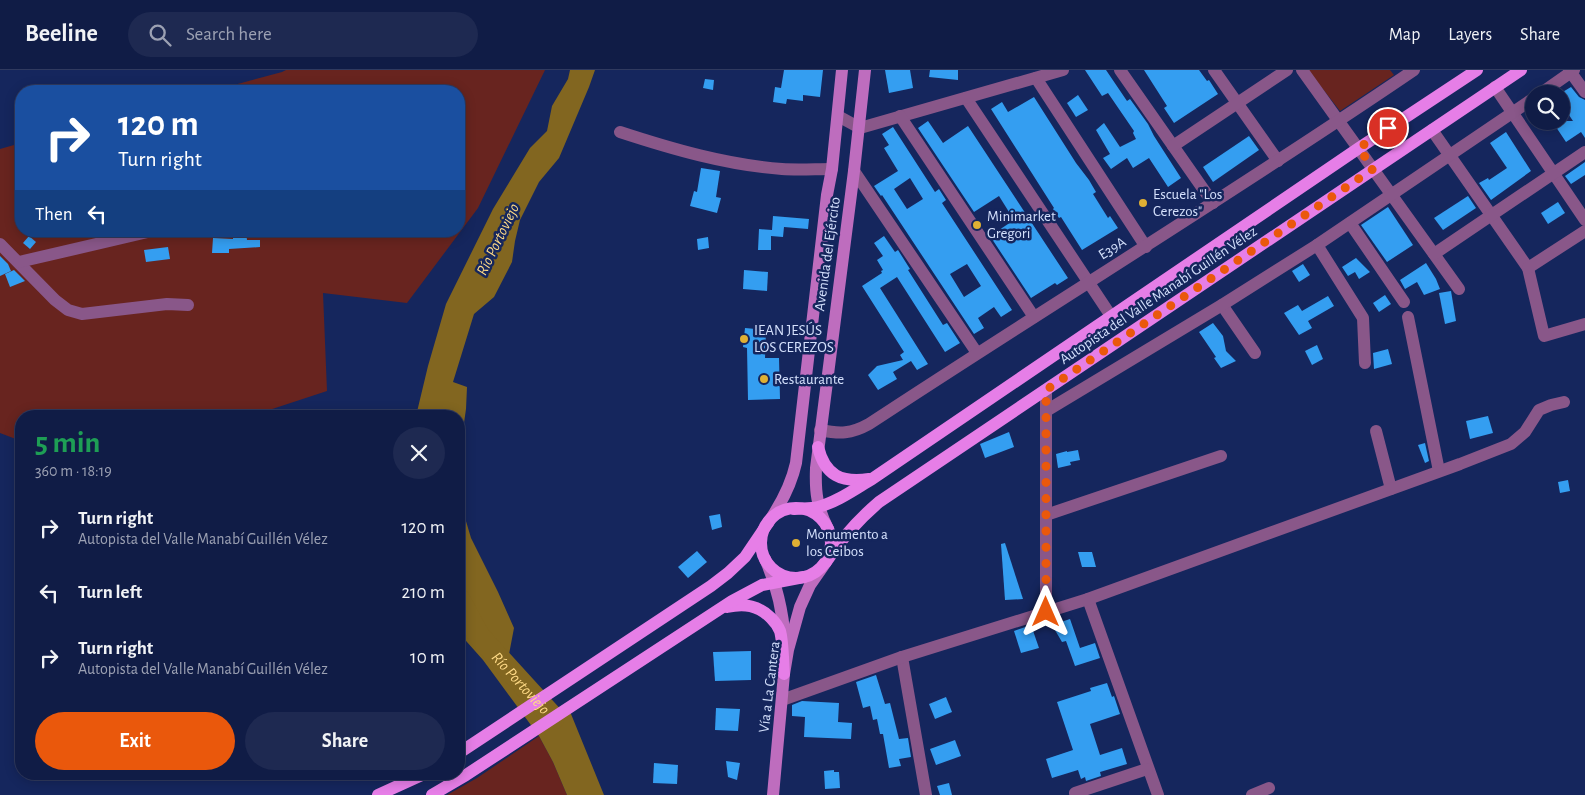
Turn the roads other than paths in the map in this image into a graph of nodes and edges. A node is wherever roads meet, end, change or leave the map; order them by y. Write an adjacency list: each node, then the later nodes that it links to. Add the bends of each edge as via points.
1 (842, 70): 21 (main road, Avenida del Ejército)
2 (865, 70): 24 (main road, Avenida del Ejército)
3 (1063, 70): 13 (street)
4 (1120, 70): 27 (street)
5 (1214, 70): 18 (street)
6 (1287, 70): 18 (street)
7 (1302, 70): 23 (street)
8 (1414, 70): 12 (street, E39A)
9 (1477, 70): 28 (main road, Autopista del Valle Manabí Guillén Vélez)
10 (1521, 70): 15 (main road, Autopista del Valle Manabí Guillén Vélez)
11 (1571, 71): 14 (street); 16 (street)
12 (1399, 74): 23 (street, E39A)
13 (1036, 78): 17 (street); 45 (street)
14 (1552, 85)
15 (1495, 87): 20 (street); 25 (main road, Autopista del Valle Manabí Guillén Vélez)
16 (1585, 92)
17 (966, 98): 22 (street); 49 (street)
18 (1237, 103): 27 (street); 31 (street)
19 (1525, 104): 20 (street)
20 (1512, 113): 30 (street); 35 (street)
21 (838, 116): 24 (street); 32 (main road, Avenida del Ejército)
22 (900, 116): 24 (street); 55 (street)
23 (1339, 121): 28 (street); 31 (street, E39A)
24 (860, 128): 34 (main road, Avenida del Ejército)
25 (1432, 130): 30 (street); 33 (main road, Autopista del Valle Manabí Guillén Vélez)
26 (620, 132): 32 (street, via 667,148 728,161 782,169)
27 (1174, 146): 37 (street)
28 (1359, 148): 33 (street); 54 (main road, Autopista del Valle Manabí Guillén Vélez)
29 (1585, 152): 35 (street)
30 (1450, 156): 36 (street); 38 (street)
31 (1278, 161): 37 (street, E39A)
32 (832, 168): 74 (main road, Avenida del Ejército, via 796,463 783,502)
33 (1373, 169): 36 (street); 61 (main road, Autopista del Valle Manabí Guillén Vélez)
34 (854, 171): 58 (street); 64 (main road, Avenida del Ejército)
35 (1553, 173): 38 (street); 39 (street)
36 (1391, 195): 40 (street); 46 (street)
37 (1213, 203): 45 (street, E39A)
38 (1491, 215): 46 (street); 48 (street)
39 (1585, 220)
40 (1350, 223): 44 (street); 51 (street)
41 (1585, 231): 48 (street)
42 (126, 237): 47 (street)
43 (0, 244): 47 (street)
44 (1317, 245): 53 (street); 60 (street, via 1363,318)
45 (1146, 247): 49 (street, E39A)
46 (1434, 254): 50 (street)
47 (18, 262): 52 (street, via 55,300 68,310 82,314 167,304)
48 (1528, 268): 57 (street, via 1544,336)
49 (1088, 283): 54 (street); 55 (street, E39A)
50 (1459, 289)
51 (1404, 302)
52 (188, 305)
53 (1222, 306): 59 (street); 63 (street)
54 (1111, 316): 69 (main road, Autopista del Valle Manabí Guillén Vélez)
55 (1034, 317): 58 (street, E39A)
56 (1408, 317): 68 (street)
57 (1585, 324)
58 (977, 353): 64 (street, E39A, via 858,430 845,433)
59 (1255, 353)
60 (1366, 363)
61 (1046, 390): 63 (street); 77 (main road, Autopista del Valle Manabí Guillén Vélez, via 879,502 853,526)
62 (1564, 402): 68 (street, via 1539,410 1525,432 1511,444)
63 (1046, 411): 73 (street)
64 (820, 430): 66 (main road, Avenida del Ejército)
65 (1376, 431): 70 (street)
66 (818, 447): 69 (main road, via 824,463 837,476 853,481); 71 (main road, Avenida del Ejército, via 815,482)
67 (1221, 456): 73 (street)
68 (1439, 471): 70 (street)
69 (872, 479): 71 (main road, Autopista del Valle Manabí Guillén Vélez)
70 (1391, 489): 80 (street)
71 (818, 507): 72 (main road, Autopista del Valle Manabí Guillén Vélez); 75 (main road, Avenida del Ejército)
72 (794, 508): 74 (main road, via 779,513); 75 (main road, via 818,516)
73 (1046, 515): 81 (street)
74 (768, 523): 76 (main road, via 762,540); 86 (main road, via 745,557 728,573)
75 (828, 530): 77 (main road, via 831,540)
76 (765, 559): 78 (main road, via 781,574); 79 (main road)
77 (826, 562): 78 (main road); 84 (main road, Vía a La Cantera, via 800,607)
78 (804, 577): 79 (main road)
79 (774, 582): 82 (main road, via 746,593); 84 (main road, via 784,629)
80 (1088, 599): 81 (street); 87 (street)
81 (1046, 612): 83 (street)
82 (713, 613): 84 (main road, via 748,605 767,614 780,631); 88 (main road)
83 (902, 658): 85 (street); 96 (street)
84 (784, 674): 85 (main road, Vía a La Cantera)
85 (782, 700): 95 (main road, Vía a La Cantera)
86 (465, 749)
87 (1147, 769): 92 (street); 97 (street)
88 (465, 774)
89 (411, 780): 93 (main road)
90 (455, 780): 94 (main road)
91 (1269, 788): 98 (street)
92 (1075, 793)
93 (378, 795)
94 (432, 795)
95 (773, 795)
96 (926, 795)
97 (1158, 795)
98 (1252, 795)

